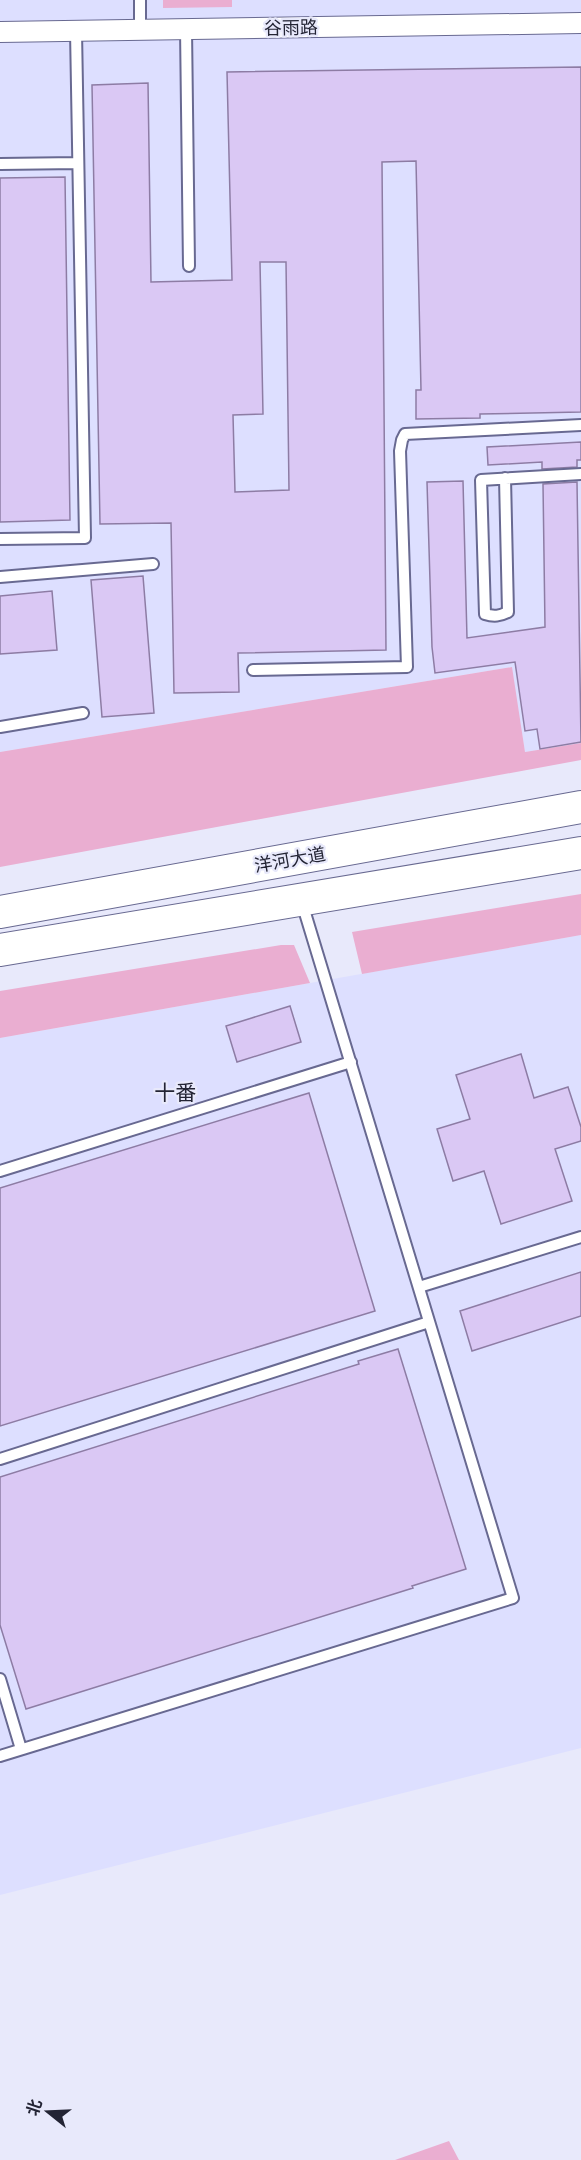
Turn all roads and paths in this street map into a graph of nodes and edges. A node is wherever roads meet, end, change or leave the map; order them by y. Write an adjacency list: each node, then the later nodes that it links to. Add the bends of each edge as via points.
1 (140, 0): 4 (lane)
2 (581, 23): 3 (street, 谷雨路)
3 (186, 29): 4 (street, 谷雨路); 9 (lane)
4 (141, 30): 5 (street, 谷雨路)
5 (76, 31): 6 (street, 谷雨路); 7 (lane)
6 (0, 32)
7 (78, 163): 8 (lane); 13 (lane, via 84,538)
8 (0, 164)
9 (189, 266)
10 (581, 425): 16 (lane, via 405,434 400,451 407,667)
11 (581, 474): 12 (lane)
12 (505, 478): 12 (lane, via 481,480 485,614 492,616 508,612)
13 (0, 539)
14 (153, 564): 15 (lane)
15 (0, 577)
16 (253, 670)
17 (83, 713): 18 (lane)
18 (0, 727)
19 (581, 807): 22 (main road, 洋河大道)
20 (581, 854): 21 (main road)
21 (301, 900): 23 (main road); 24 (lane)
22 (0, 912)
23 (0, 950)
24 (351, 1062): 25 (lane); 27 (lane)
25 (0, 1171)
26 (581, 1237): 27 (lane)
27 (419, 1287): 28 (lane)
28 (429, 1322): 29 (lane); 31 (lane, via 513,1598)
29 (0, 1459)
30 (0, 1679): 31 (lane)
31 (21, 1749): 32 (lane)
32 (0, 1756)

